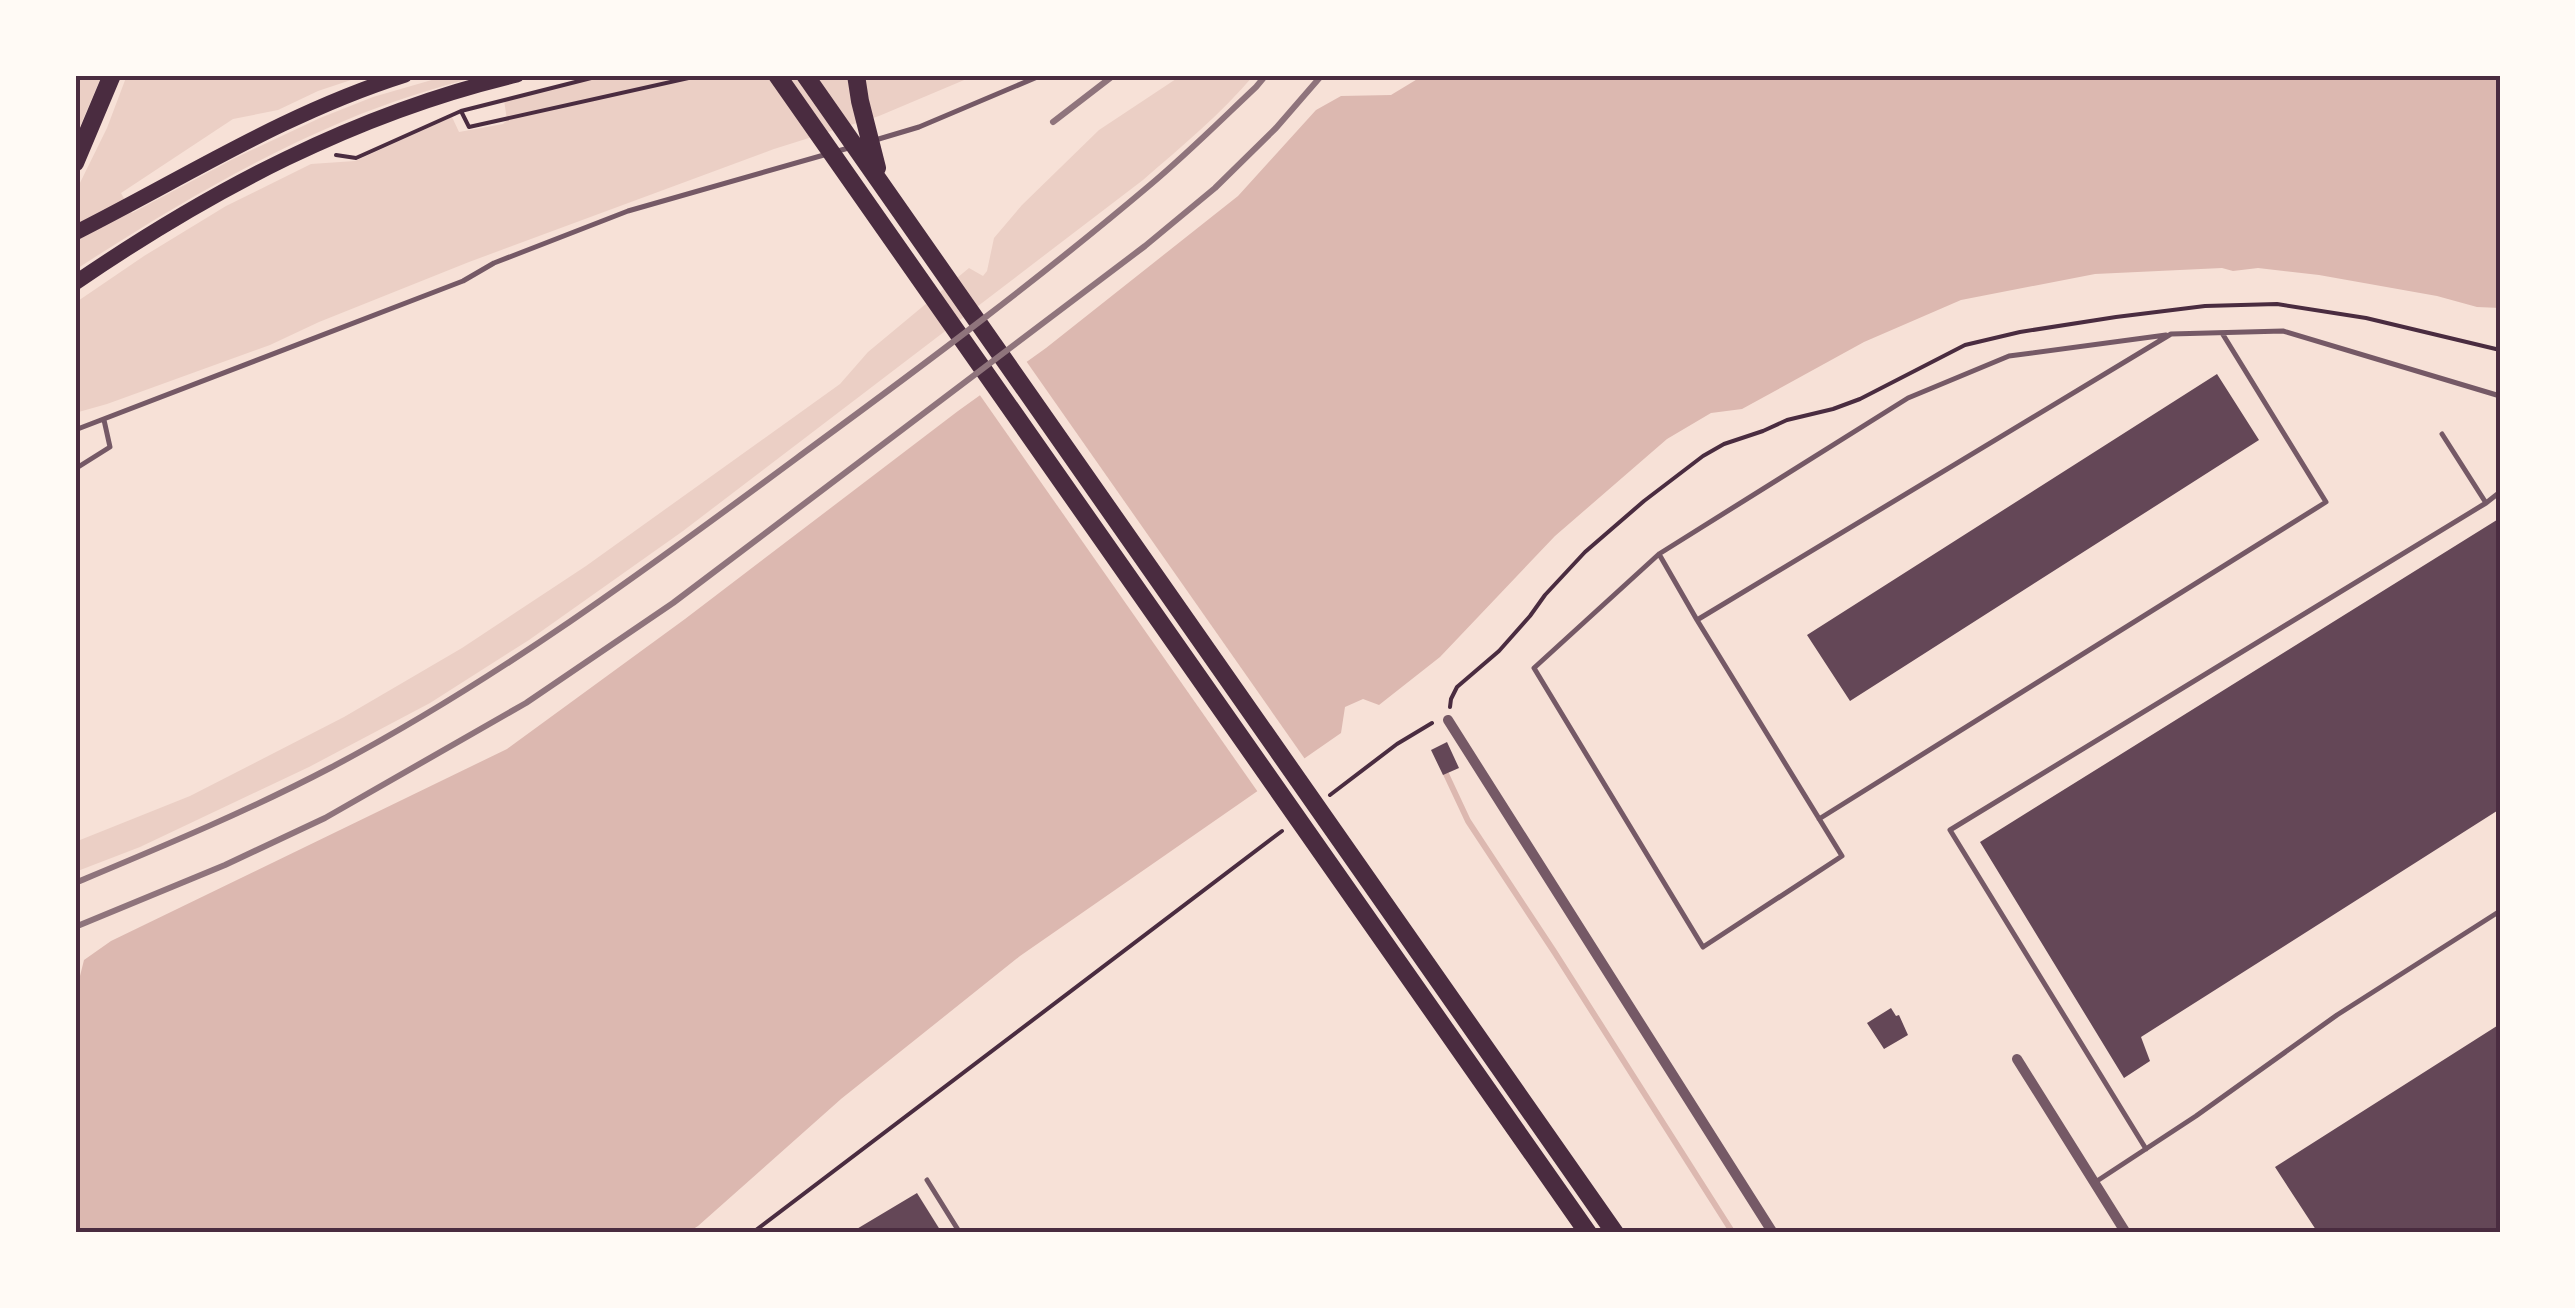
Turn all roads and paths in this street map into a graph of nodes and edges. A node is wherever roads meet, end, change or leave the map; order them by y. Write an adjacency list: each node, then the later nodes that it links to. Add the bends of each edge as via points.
1 (112, 75): 12 (highway)
2 (405, 75): 14 (main road, via 286,120)
3 (518, 75): 11 (main road, via 419,103)
4 (603, 75): 10 (path)
5 (702, 75): 10 (path, via 469,127)
6 (778, 75): 39 (highway)
7 (805, 75): 13 (highway)
8 (856, 75): 13 (highway)
9 (1042, 75): 20 (lane, via 918,127 628,211)
10 (461, 111): 11 (path, via 356,158)
11 (302, 149): 15 (main road, via 236,182)
12 (75, 163)
13 (881, 183): 40 (highway)
14 (75, 232)
15 (75, 283)
16 (2222, 332): 17 (lane); 19 (lane, via 2283,330); 30 (lane, via 2326,502)
17 (2171, 334): 26 (lane, via 2008,356 1908,398); 27 (lane)
18 (2500, 350): 28 (path, via 2276,304 2116,317 1965,345 1860,399 1724,444 1680,473 1566,572 1499,651 1458,687)
19 (2500, 396)
20 (104, 420): 21 (lane); 23 (lane, via 110,446)
21 (75, 430)
22 (2442, 434): 25 (lane)
23 (75, 469)
24 (2500, 492): 25 (lane)
25 (2486, 503): 34 (lane, via 1950,830)
26 (1659, 554): 27 (lane); 30 (lane, via 1534,668 1703,947 1842,856)
27 (1698, 620): 30 (lane)
28 (1448, 720): 29 (path, via 1430,723); 41 (street)
29 (1318, 804)
30 (1819, 819)
31 (1286, 827): 37 (path)
32 (2500, 911): 34 (lane)
33 (2017, 1059): 36 (street)
34 (2146, 1148): 36 (lane)
35 (927, 1180): 38 (lane)
36 (2094, 1183): 42 (street)
37 (752, 1233)
38 (960, 1233)
39 (1588, 1233)
40 (1615, 1233)
41 (1773, 1233)
42 (2126, 1233)

